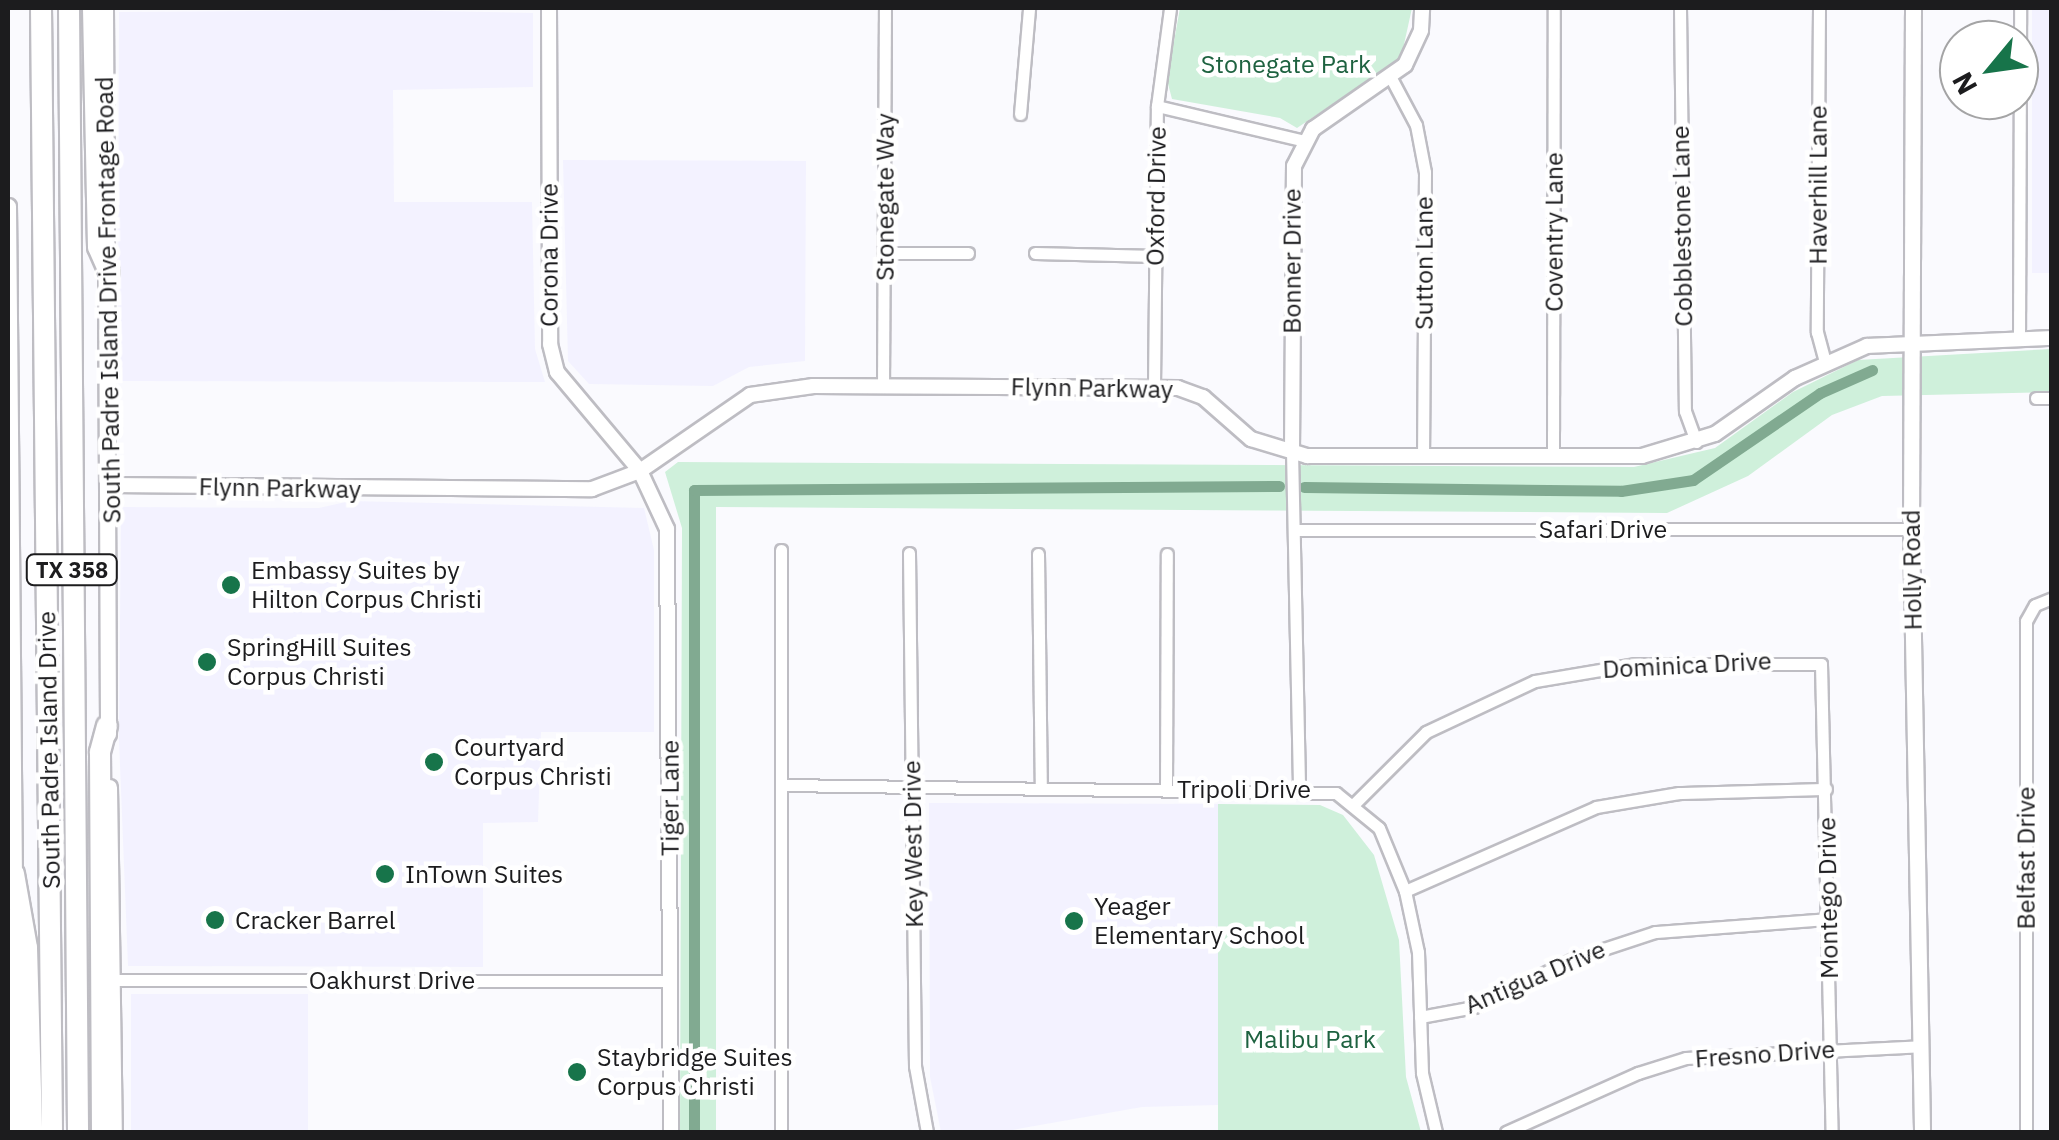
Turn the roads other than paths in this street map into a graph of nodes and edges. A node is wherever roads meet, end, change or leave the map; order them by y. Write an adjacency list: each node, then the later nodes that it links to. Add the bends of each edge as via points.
1 (41, 8): 65 (highway, South Padre Island Drive / TX 358)
2 (69, 8): 66 (highway, South Padre Island Drive / TX 358)
3 (93, 8): 24 (highway, via 98,247)
4 (105, 8): 24 (main road, South Padre Island Drive Frontage Road)
5 (549, 8): 37 (street, Corona Drive, via 550,344 572,396)
6 (885, 8): 20 (street, Stonegate Way)
7 (1029, 8): 17 (street)
8 (1170, 8): 16 (street, Oxford Drive)
9 (1422, 8): 15 (street, via 1415,49)
10 (1554, 8): 36 (street, Coventry Lane)
11 (1680, 8): 33 (street, Cobblestone Lane, via 1685,411)
12 (1819, 8): 28 (street, Haverhill Lane, via 1817,332)
13 (1913, 8): 27 (main road, Holly Road)
14 (2020, 8): 25 (street)
15 (1391, 78): 18 (street, via 1330,114); 35 (street, Sutton Lane, via 1416,125 1425,172)
16 (1157, 106): 18 (street); 23 (street, Oxford Drive)
17 (1020, 114)
18 (1305, 142): 34 (street, Bonner Drive, via 1292,186)
19 (8, 206): 55 (main road)
20 (886, 253): 21 (street); 29 (street, Stonegate Way)
21 (968, 253)
22 (1035, 254): 23 (street)
23 (1156, 256): 30 (street, Oxford Drive)
24 (108, 272): 38 (main road, South Padre Island Drive Frontage Road)
25 (2020, 338): 26 (street, Flynn Parkway); 27 (street, Flynn Parkway)
26 (2052, 338)
27 (1912, 341): 28 (street, Flynn Parkway, via 1868,346); 39 (main road, Holly Road)
28 (1825, 362): 33 (street, Flynn Parkway)
29 (883, 386): 30 (street, Flynn Parkway); 37 (street, Flynn Parkway, via 778,388 750,396)
30 (1154, 386): 34 (street, Flynn Parkway, via 1193,392 1251,439)
31 (2036, 398): 32 (street)
32 (2052, 398)
33 (1696, 442): 36 (street, Flynn Parkway, via 1642,456)
34 (1292, 451): 35 (street, Flynn Parkway); 40 (street)
35 (1423, 456): 36 (street, Flynn Parkway)
36 (1553, 456)
37 (640, 471): 38 (street, Flynn Parkway, via 570,492); 59 (street, Tiger Lane, via 667,529)
38 (111, 485): 47 (main road, South Padre Island Drive Frontage Road)
39 (1911, 529): 40 (street, Safari Drive); 61 (main road, Holly Road)
40 (1294, 530): 51 (street)
41 (782, 550): 48 (street)
42 (910, 554): 49 (street, Key West Drive)
43 (1038, 554): 50 (street)
44 (1166, 554): 52 (street)
45 (2052, 598): 76 (street, Belfast Drive, via 2035,605 2026,621)
46 (1821, 664): 53 (street, Montego Drive); 54 (street, Dominica Drive, via 1636,664 1535,681 1426,732)
47 (107, 726): 58 (main road, South Padre Island Drive Frontage Road); 67 (highway, via 100,752)
48 (782, 785): 49 (street, Tripoli Drive); 70 (street)
49 (913, 787): 50 (street, Tripoli Drive); 71 (street, Key West Drive, via 916,1066)
50 (1041, 788): 52 (street, Tripoli Drive)
51 (1299, 788): 52 (street, Tripoli Drive); 54 (street, Tripoli Drive)
52 (1166, 789)
53 (1826, 789): 56 (street, via 1679,793 1596,807); 57 (street, Montego Drive)
54 (1355, 803): 56 (street, via 1379,828)
55 (11, 874): 63 (main road); 64 (highway, via 26,948)
56 (1405, 891): 60 (street, via 1418,952)
57 (1828, 919): 60 (street, Antigua Drive, via 1655,932 1573,958 1474,1006); 62 (street, Montego Drive)
58 (116, 980): 59 (street, Oakhurst Drive); 68 (main road, South Padre Island Drive Frontage Road)
59 (669, 980): 69 (street, Tiger Lane)
60 (1420, 1017): 72 (street, via 1422,1073)
61 (1920, 1046): 62 (street, Fresno Drive); 75 (main road, Holly Road)
62 (1830, 1049): 73 (street, Fresno Drive, via 1686,1058 1638,1072); 74 (street, Montego Drive)
63 (15, 1132)
64 (32, 1132)
65 (52, 1132)
66 (78, 1132)
67 (102, 1132)
68 (114, 1132)
69 (671, 1132)
70 (781, 1132)
71 (927, 1132)
72 (1436, 1132)
73 (1506, 1132)
74 (1832, 1132)
75 (1922, 1132)
76 (2026, 1132)

